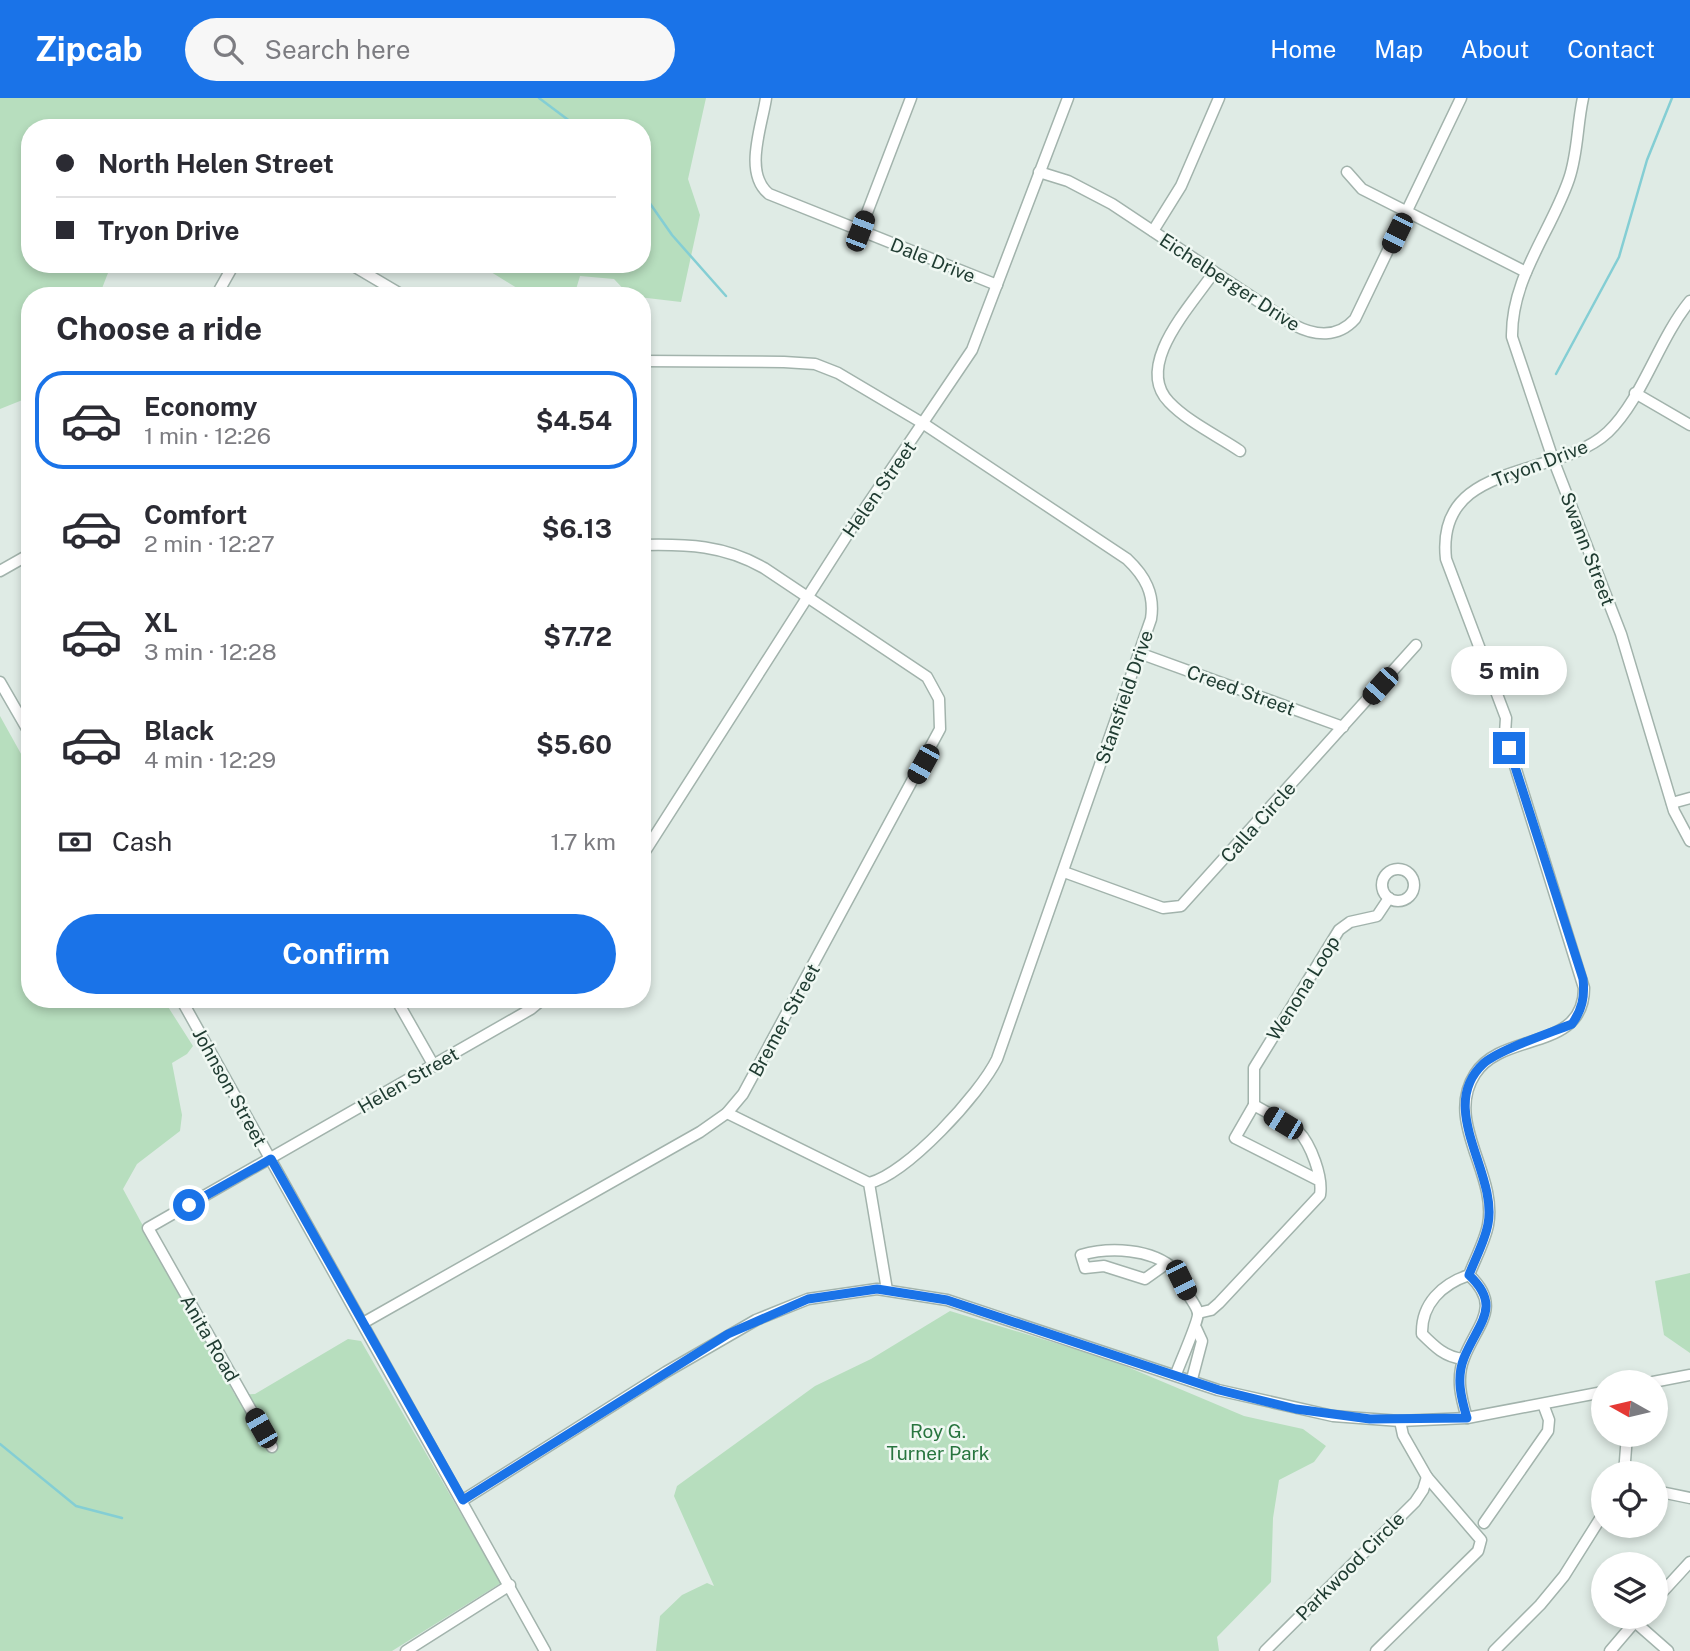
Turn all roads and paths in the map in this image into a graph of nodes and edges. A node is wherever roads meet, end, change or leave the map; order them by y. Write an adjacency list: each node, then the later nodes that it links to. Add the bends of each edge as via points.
1 (766, 98): 10 (street, Dale Drive, via 755,168 760,185 774,197)
2 (911, 98): 10 (street)
3 (1068, 98): 7 (street, Helen Street)
4 (1219, 98): 11 (street, via 1181,186)
5 (1461, 98): 9 (street, Eichelberger Drive)
6 (1583, 98): 13 (street, Swann Street, via 1568,182)
7 (1039, 172): 11 (street, Eichelberger Drive, via 1090,191); 15 (street, Helen Street)
8 (1347, 172): 9 (street, via 1362,189)
9 (1407, 211): 12 (street, Eichelberger Drive, via 1355,319 1335,332 1305,331); 13 (street)
10 (860, 231): 15 (street, Dale Drive)
11 (1153, 231): 12 (street, Eichelberger Drive)
12 (1214, 272): 22 (street, via 1162,350 1156,374 1161,391 1173,406)
13 (1526, 272): 23 (street, Swann Street, via 1514,306 1512,337)
14 (365, 273): 16 (street)
15 (997, 285): 20 (street, Helen Street, via 972,350)
16 (389, 287)
17 (1690, 300): 19 (street, Tryon Drive)
18 (651, 361): 20 (street, Stansfield Drive, via 815,365 855,381)
19 (1635, 393): 21 (street); 23 (street, Tryon Drive, via 1616,423 1598,440)
20 (924, 424): 27 (street, Helen Street); 29 (street, Stansfield Drive, via 1136,568 1152,601)
21 (1690, 425)
22 (1240, 451)
23 (1553, 459): 34 (street, Swann Street, via 1620,634); 50 (street, Tryon Drive, via 1470,493 1454,512 1446,535 1446,559 1506,718 1505,734 1584,988 1572,1024 1489,1060 1474,1075 1467,1092 1465,1116 1484,1178 1489,1224)
24 (651, 545): 27 (street, Bremer Street, via 695,544 719,549 754,562)
25 (21, 559): 26 (street)
26 (0, 570)
27 (807, 597): 36 (street, Helen Street); 44 (street, Bremer Street, via 927,677 939,699 940,729 743,1094)
28 (1416, 645): 32 (street, Calla Circle)
29 (1139, 653): 32 (street, Creed Street); 37 (street, Stansfield Drive)
30 (0, 682): 31 (street)
31 (21, 718)
32 (1343, 727): 37 (street, Calla Circle, via 1181,906 1163,908)
33 (1690, 798): 34 (street)
34 (1672, 803): 35 (street, Swann Street)
35 (1690, 841)
36 (651, 842)
37 (1064, 872): 47 (street, Stansfield Drive, via 989,1075 967,1105 889,1175)
38 (1388, 898): 43 (street, Wenona Loop, via 1377,916 1350,922 1339,930 1254,1068)
39 (186, 1008): 45 (street, Johnson Street)
40 (401, 1008): 42 (street)
41 (528, 1008): 42 (street, Helen Street)
42 (434, 1066): 45 (street, Helen Street)
43 (1254, 1105): 46 (street, via 1298,1132); 46 (street, via 1235,1138)
44 (727, 1113): 47 (street); 53 (street, Bremer Street)
45 (271, 1159): 48 (street, Helen Street); 53 (street, Johnson Street)
46 (1320, 1181): 52 (street, via 1318,1200 1219,1303)
47 (869, 1183): 51 (street)
48 (148, 1228): 64 (street, Anita Road)
49 (1166, 1264): 49 (street, via 1104,1248 1081,1255 1085,1268 1104,1266 1145,1279); 52 (street, via 1178,1273)
50 (1469, 1275): 55 (street, via 1486,1295 1487,1309); 55 (street, via 1436,1292 1421,1321 1422,1334 1432,1344 1450,1358)
51 (887, 1290): 56 (street, via 947,1300); 68 (street, via 808,1299 747,1324)
52 (1198, 1313): 54 (street)
53 (363, 1324): 68 (street, Johnson Street)
54 (1196, 1328): 56 (street); 58 (street, via 1202,1341)
55 (1463, 1359): 62 (street, via 1460,1396)
56 (1176, 1374): 58 (street)
57 (1690, 1376): 59 (street)
58 (1192, 1379): 63 (street, via 1296,1409)
59 (1668, 1380)
60 (1591, 1394): 61 (street)
61 (1543, 1404): 62 (street); 69 (street, via 1548,1431)
62 (1467, 1418): 63 (street)
63 (1401, 1420): 65 (street, via 1403,1435)
64 (272, 1447)
65 (1427, 1477): 78 (street, Parkwood Circle, via 1415,1502); 79 (street, via 1481,1540 1478,1551)
66 (1668, 1493): 67 (street)
67 (1690, 1498)
68 (463, 1500): 72 (street, Johnson Street)
69 (1484, 1523)
70 (1591, 1533): 80 (street, via 1564,1576)
71 (1690, 1562): 73 (street)
72 (510, 1585): 76 (street); 77 (street, Johnson Street)
73 (1668, 1586)
74 (1628, 1629): 81 (street)
75 (1647, 1629): 82 (street)
76 (407, 1651)
77 (545, 1651)
78 (1265, 1651)
79 (1376, 1651)
80 (1494, 1651)
81 (1609, 1651)
82 (1668, 1651)

